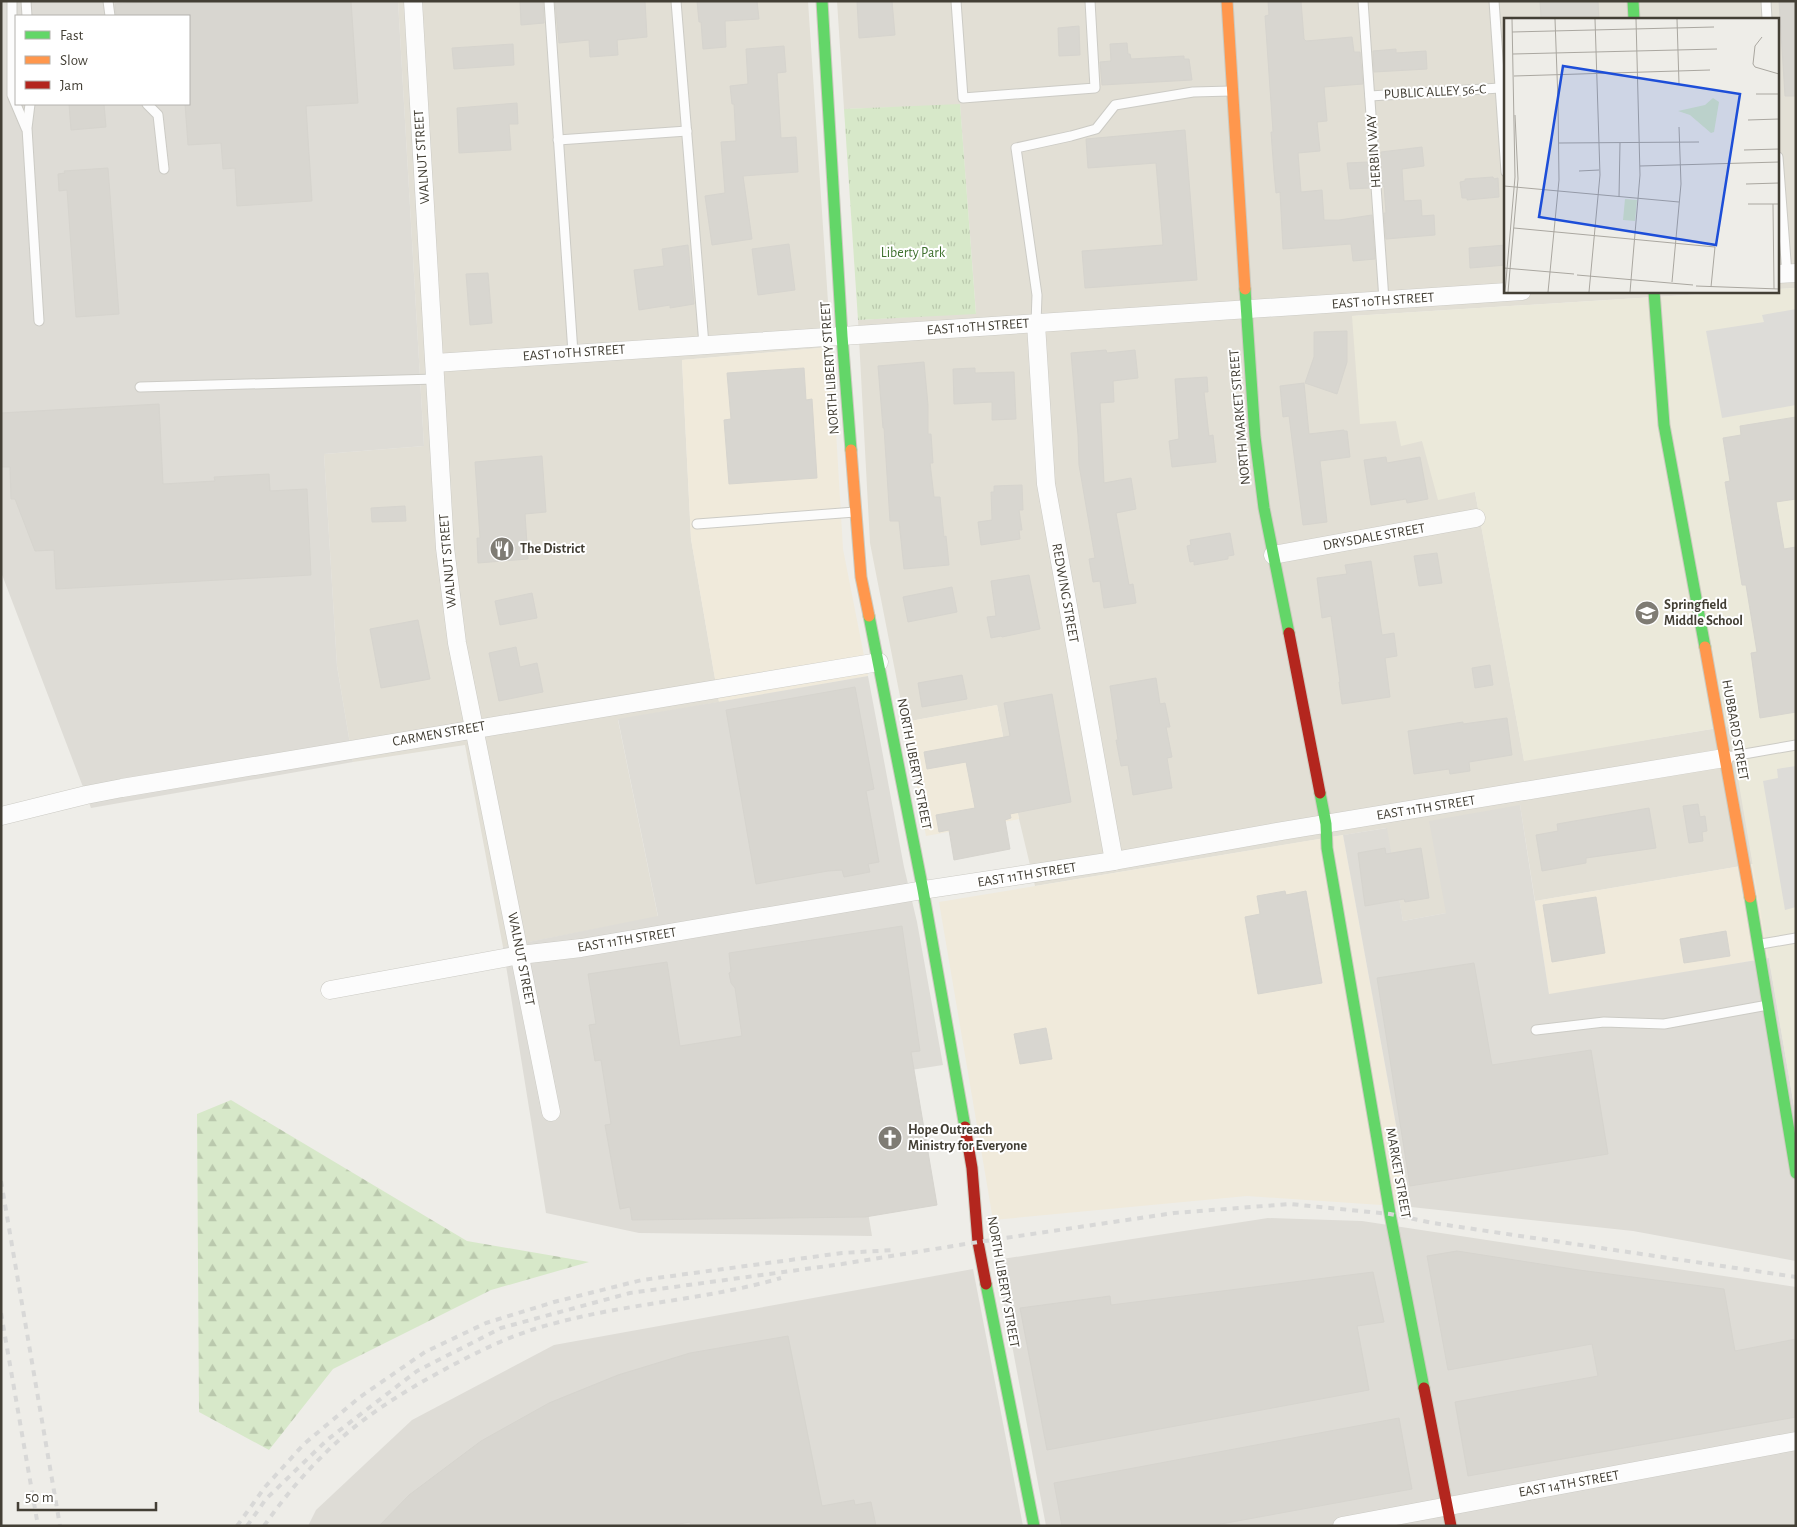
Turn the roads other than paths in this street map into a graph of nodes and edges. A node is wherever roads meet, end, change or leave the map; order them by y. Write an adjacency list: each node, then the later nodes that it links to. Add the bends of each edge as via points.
1 (12, 1): 22 (lane, via 12,95)
2 (26, 1): 15 (lane)
3 (108, 1): 16 (lane)
4 (413, 1): 42 (street, WALNUT STREET)
5 (548, 1): 28 (lane)
6 (676, 1): 27 (lane)
7 (822, 1): 39 (street, NORTH LIBERTY STREET)
8 (956, 1): 9 (lane, via 963,98 1095,88)
9 (1090, 1)
10 (1227, 1): 20 (street, NORTH MARKET STREET)
11 (1363, 1): 21 (lane, HERBIN WAY)
12 (1494, 1): 19 (lane)
13 (1633, 1): 17 (street)
14 (1766, 1): 18 (lane)
15 (27, 15)
16 (110, 15)
17 (1634, 18)
18 (1767, 18)
19 (1500, 88): 21 (lane, PUBLIC ALLEY 56-C); 29 (lane)
20 (1232, 90): 36 (street, NORTH MARKET STREET); 38 (lane, via 1193,92 1115,105 1096,129 1016,148 1037,295)
21 (1370, 96): 35 (lane, HERBIN WAY)
22 (15, 102)
23 (17, 105): 26 (lane)
24 (30, 105): 26 (lane)
25 (148, 105): 30 (lane, via 158,115)
26 (27, 128): 37 (lane)
27 (687, 130): 28 (lane); 40 (lane)
28 (558, 140): 41 (lane)
29 (1504, 144)
30 (164, 169)
31 (1780, 183): 32 (lane)
32 (1787, 274)
33 (1514, 292): 35 (street, EAST 10TH STREET)
34 (1654, 292): 51 (street, HUBBARD STREET, via 1664,424)
35 (1384, 300): 36 (street, EAST 10TH STREET)
36 (1247, 310): 38 (street, EAST 10TH STREET); 47 (street, NORTH MARKET STREET, via 1255,438)
37 (39, 321)
38 (1036, 324): 39 (street, EAST 10TH STREET); 54 (street, REDWING STREET, via 1046,484)
39 (842, 336): 40 (street, EAST 10TH STREET); 44 (street, NORTH LIBERTY STREET)
40 (704, 345): 41 (street, EAST 10TH STREET)
41 (573, 354): 42 (street, EAST 10TH STREET)
42 (436, 371): 43 (lane); 49 (street, WALNUT STREET, via 448,577)
43 (140, 387)
44 (855, 512): 46 (lane); 48 (street, NORTH LIBERTY STREET, via 861,577)
45 (1476, 518): 47 (street, DRYSDALE STREET)
46 (697, 524)
47 (1273, 555): 53 (street, NORTH MARKET STREET)
48 (879, 662): 49 (street, CARMEN STREET); 55 (street, NORTH LIBERTY STREET)
49 (474, 728): 52 (street, CARMEN STREET, via 86,795); 58 (street, WALNUT STREET)
50 (1796, 745): 51 (lane)
51 (1724, 758): 53 (street, EAST 11TH STREET); 57 (street, HUBBARD STREET)
52 (1, 816)
53 (1326, 824): 54 (street, EAST 11TH STREET); 65 (street, MARKET STREET, via 1327,848 1390,1214)
54 (1114, 861): 55 (street, EAST 11TH STREET)
55 (923, 890): 58 (street, EAST 11TH STREET, via 581,948); 66 (street, NORTH LIBERTY STREET, via 972,1168 978,1242)
56 (1796, 938): 57 (lane)
57 (1759, 944): 60 (street, HUBBARD STREET)
58 (520, 955): 59 (street, EAST 11TH STREET); 62 (street, WALNUT STREET)
59 (330, 990)
60 (1768, 1004): 61 (lane, via 1664,1024 1604,1022); 63 (street, HUBBARD STREET)
61 (1536, 1030)
62 (552, 1112)
63 (1796, 1174)
64 (1796, 1441): 65 (street, EAST 14TH STREET)
65 (1447, 1506): 67 (street, EAST 14TH STREET); 68 (street, MARKET STREET)
66 (1034, 1526)
67 (1342, 1526)
68 (1451, 1526)

